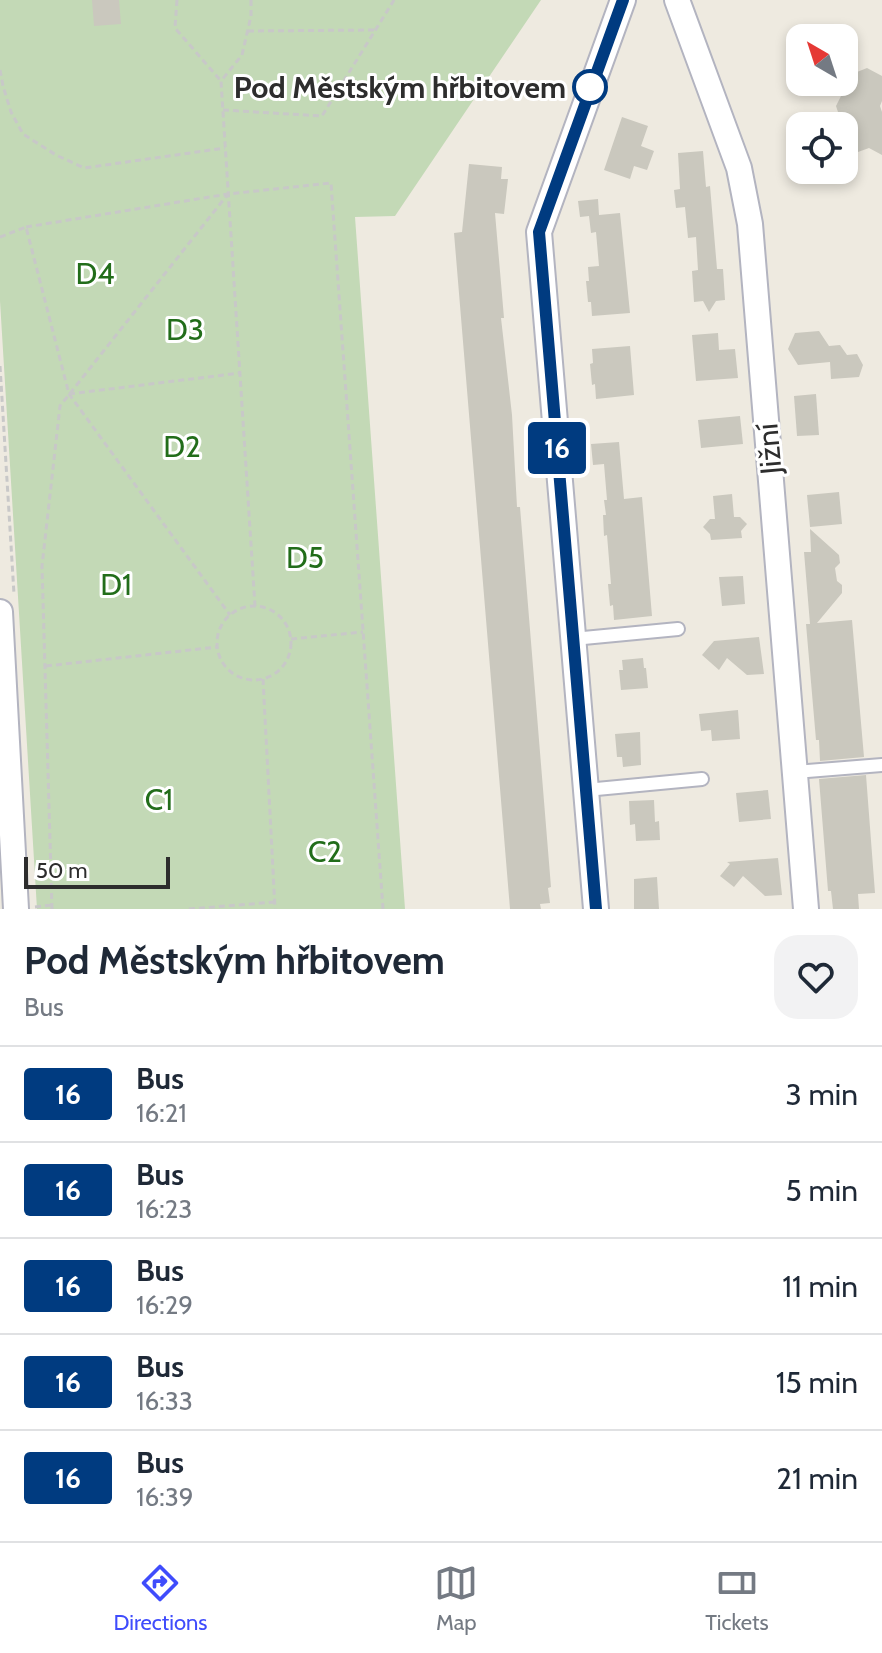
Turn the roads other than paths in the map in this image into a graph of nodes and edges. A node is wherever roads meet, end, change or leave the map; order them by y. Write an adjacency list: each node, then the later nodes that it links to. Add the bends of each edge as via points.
1 (623, 0): 5 (street, via 539,232)
2 (677, 0): 7 (street, Jižní, via 739,168 750,224)
3 (0, 612): 10 (street)
4 (678, 629): 5 (lane)
5 (573, 639): 9 (street)
6 (882, 765): 7 (lane)
7 (795, 772): 12 (street, Jižní)
8 (702, 779): 9 (lane)
9 (586, 790): 11 (street)
10 (34, 908)
11 (596, 909)
12 (806, 909)

